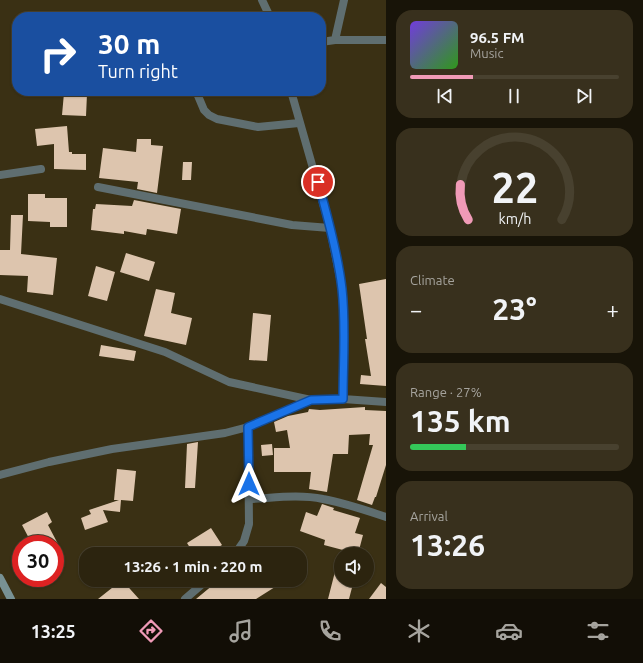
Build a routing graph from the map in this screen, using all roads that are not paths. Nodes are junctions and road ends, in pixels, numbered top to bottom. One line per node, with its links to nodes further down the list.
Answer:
1 (262, 0): 3 (street)
2 (344, 0): 4 (street)
3 (268, 12)
4 (335, 40): 5 (street); 6 (street)
5 (386, 40)
6 (326, 41)
7 (198, 96): 9 (street)
8 (291, 96): 9 (street)
9 (299, 123): 13 (street)
10 (41, 169): 11 (street)
11 (0, 175)
12 (98, 187): 13 (street)
13 (330, 228): 15 (street)
14 (0, 299): 16 (street)
15 (343, 399): 16 (street); 17 (street)
16 (311, 400): 18 (street)
17 (386, 402)
18 (248, 427): 19 (street); 20 (street)
19 (0, 475)
20 (249, 499): 21 (street); 22 (street)
21 (386, 517)
22 (240, 547)
23 (0, 578): 25 (main road)
24 (199, 587): 26 (street)
25 (11, 599)
26 (185, 599)

